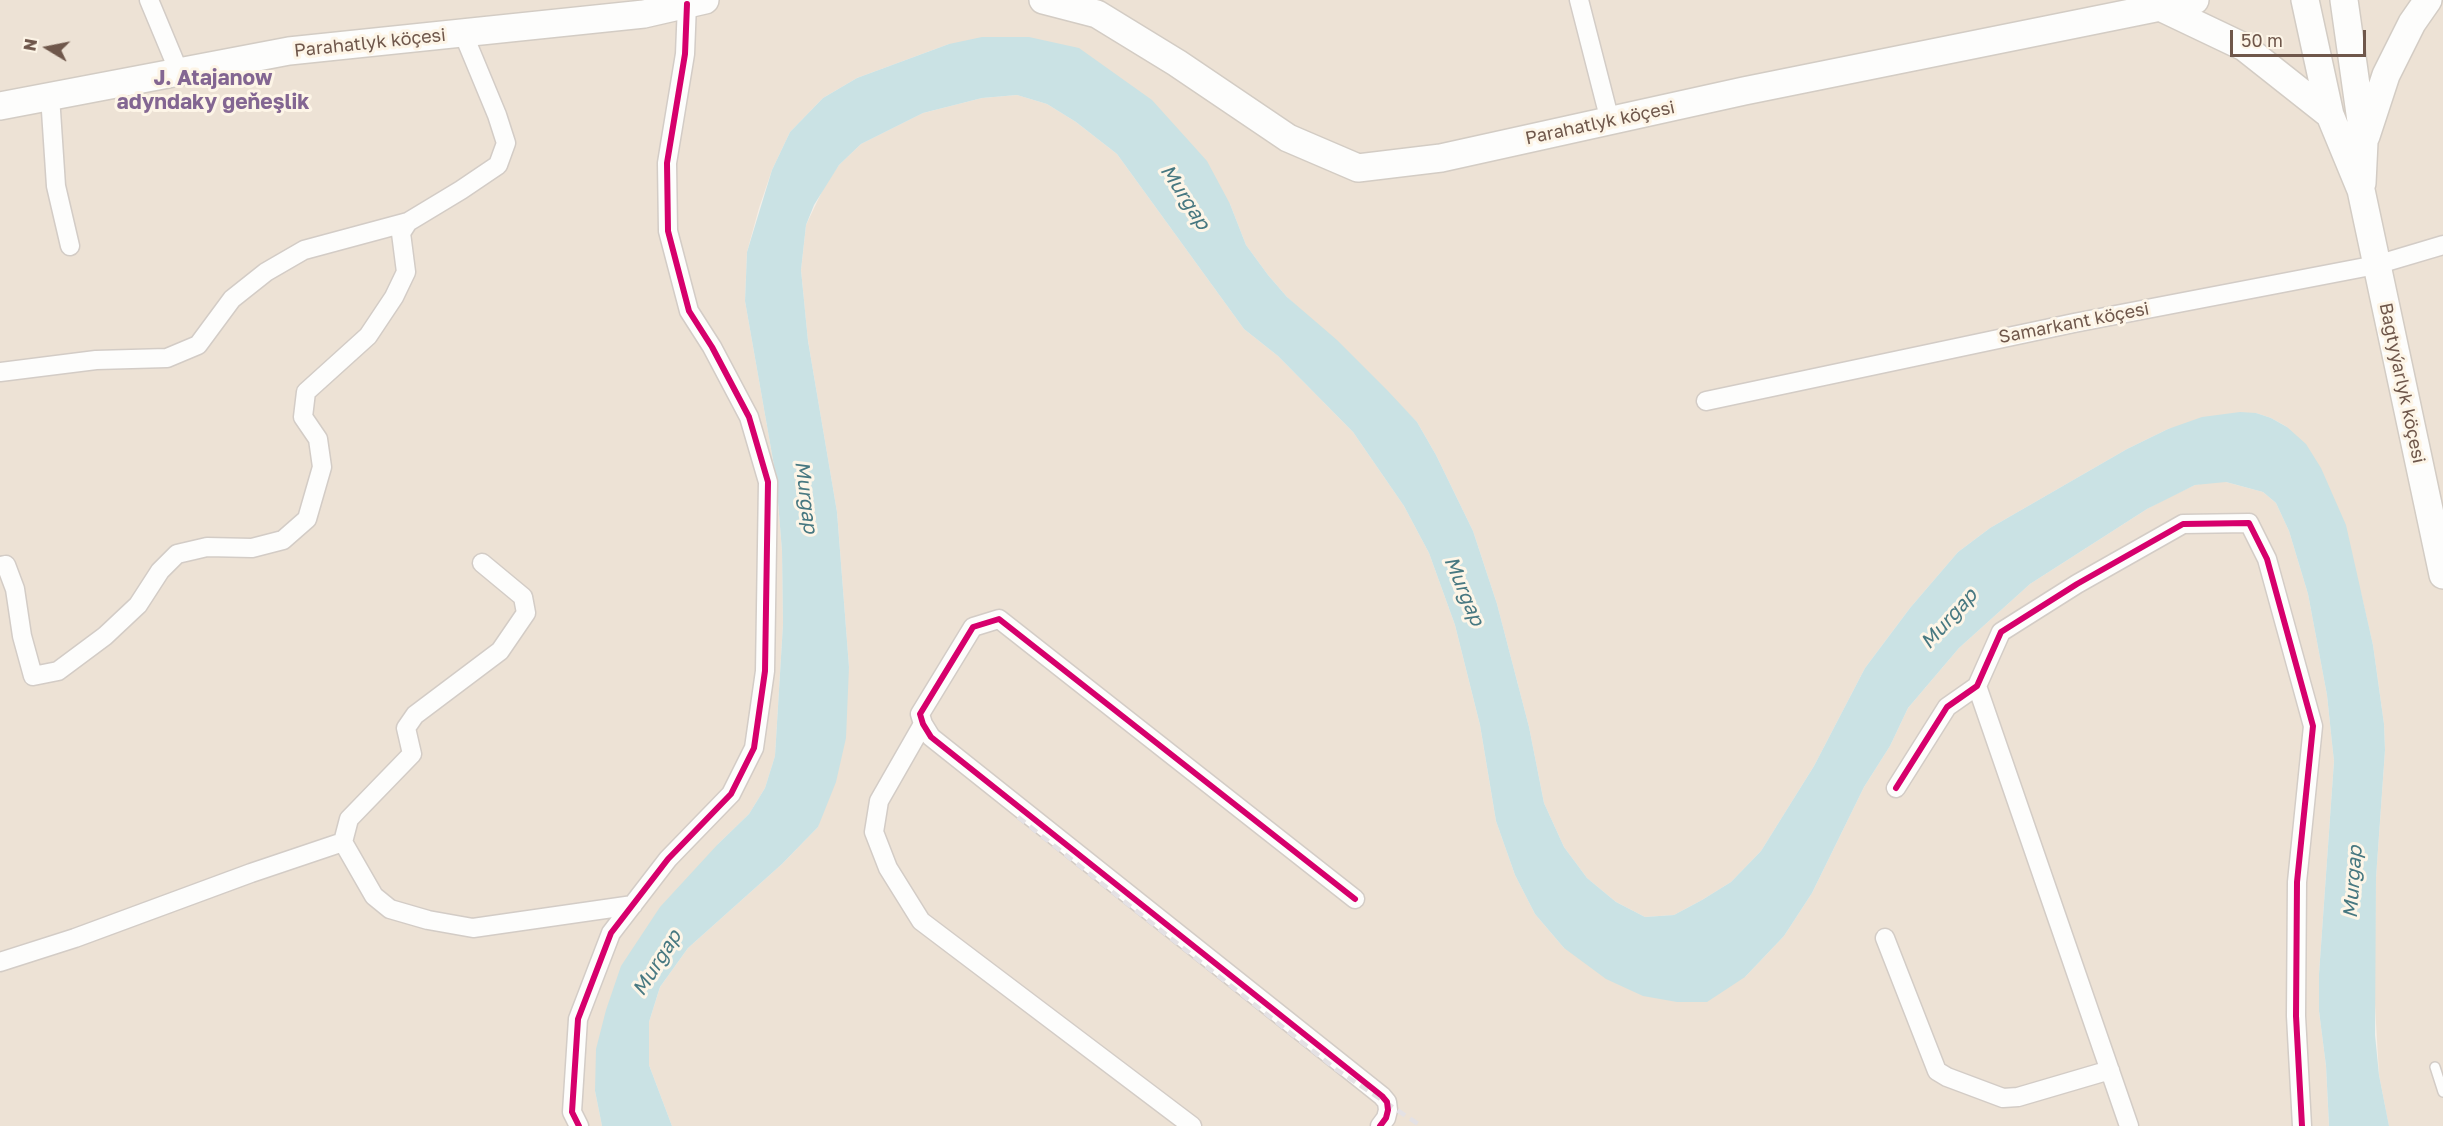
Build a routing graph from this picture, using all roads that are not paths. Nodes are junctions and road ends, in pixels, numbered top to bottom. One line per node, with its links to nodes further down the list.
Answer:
1 (149, 0): 13 (street)
2 (1043, 0): 12 (main road, Parahatlyk köçesi)
3 (1104, 0): 12 (main road)
4 (1580, 0): 17 (street)
5 (2194, 0): 10 (main road, Parahatlyk köçesi)
6 (2305, 0): 16 (main road, Bagtyýarlyk köçesi)
7 (2344, 0): 18 (main road, Bagtyýarlyk köçesi)
8 (2428, 0): 18 (main road)
9 (696, 2): 11 (main road, Parahatlyk köçesi); 34 (street)
10 (2163, 3): 16 (main road); 17 (main road, Parahatlyk köçesi)
11 (463, 33): 13 (main road, Parahatlyk köçesi); 20 (street)
12 (1168, 57): 17 (main road, Parahatlyk köçesi)
13 (179, 72): 14 (main road, Parahatlyk köçesi)
14 (50, 96): 15 (main road, Parahatlyk köçesi); 22 (street)
15 (0, 106)
16 (2330, 115): 19 (main road, Bagtyýarlyk köçesi)
17 (1610, 121)
18 (2364, 142): 19 (main road, Bagtyýarlyk köçesi)
19 (2361, 190): 23 (main road, Bagtyýarlyk köçesi)
20 (408, 222): 24 (street); 27 (street)
21 (2443, 245): 23 (street, Samarkant köçesi)
22 (70, 246)
23 (2376, 265): 25 (street, Samarkant köçesi); 28 (main road, Bagtyýarlyk köçesi)
24 (0, 372)
25 (1706, 401)
26 (482, 563): 32 (street)
27 (0, 566)
28 (2443, 576)
29 (1977, 686): 31 (street); 38 (street); 44 (street)
30 (922, 724): 33 (street); 41 (street); 42 (street)
31 (1896, 788)
32 (343, 842): 34 (street); 36 (street)
33 (1355, 899)
34 (633, 905): 40 (street)
35 (1885, 938): 38 (street)
36 (0, 962)
37 (2435, 1067): 39 (lane)
38 (2109, 1070): 43 (street)
39 (2443, 1092)
40 (579, 1126)
41 (1192, 1126)
42 (1380, 1126)
43 (2129, 1126)
44 (2302, 1126)

